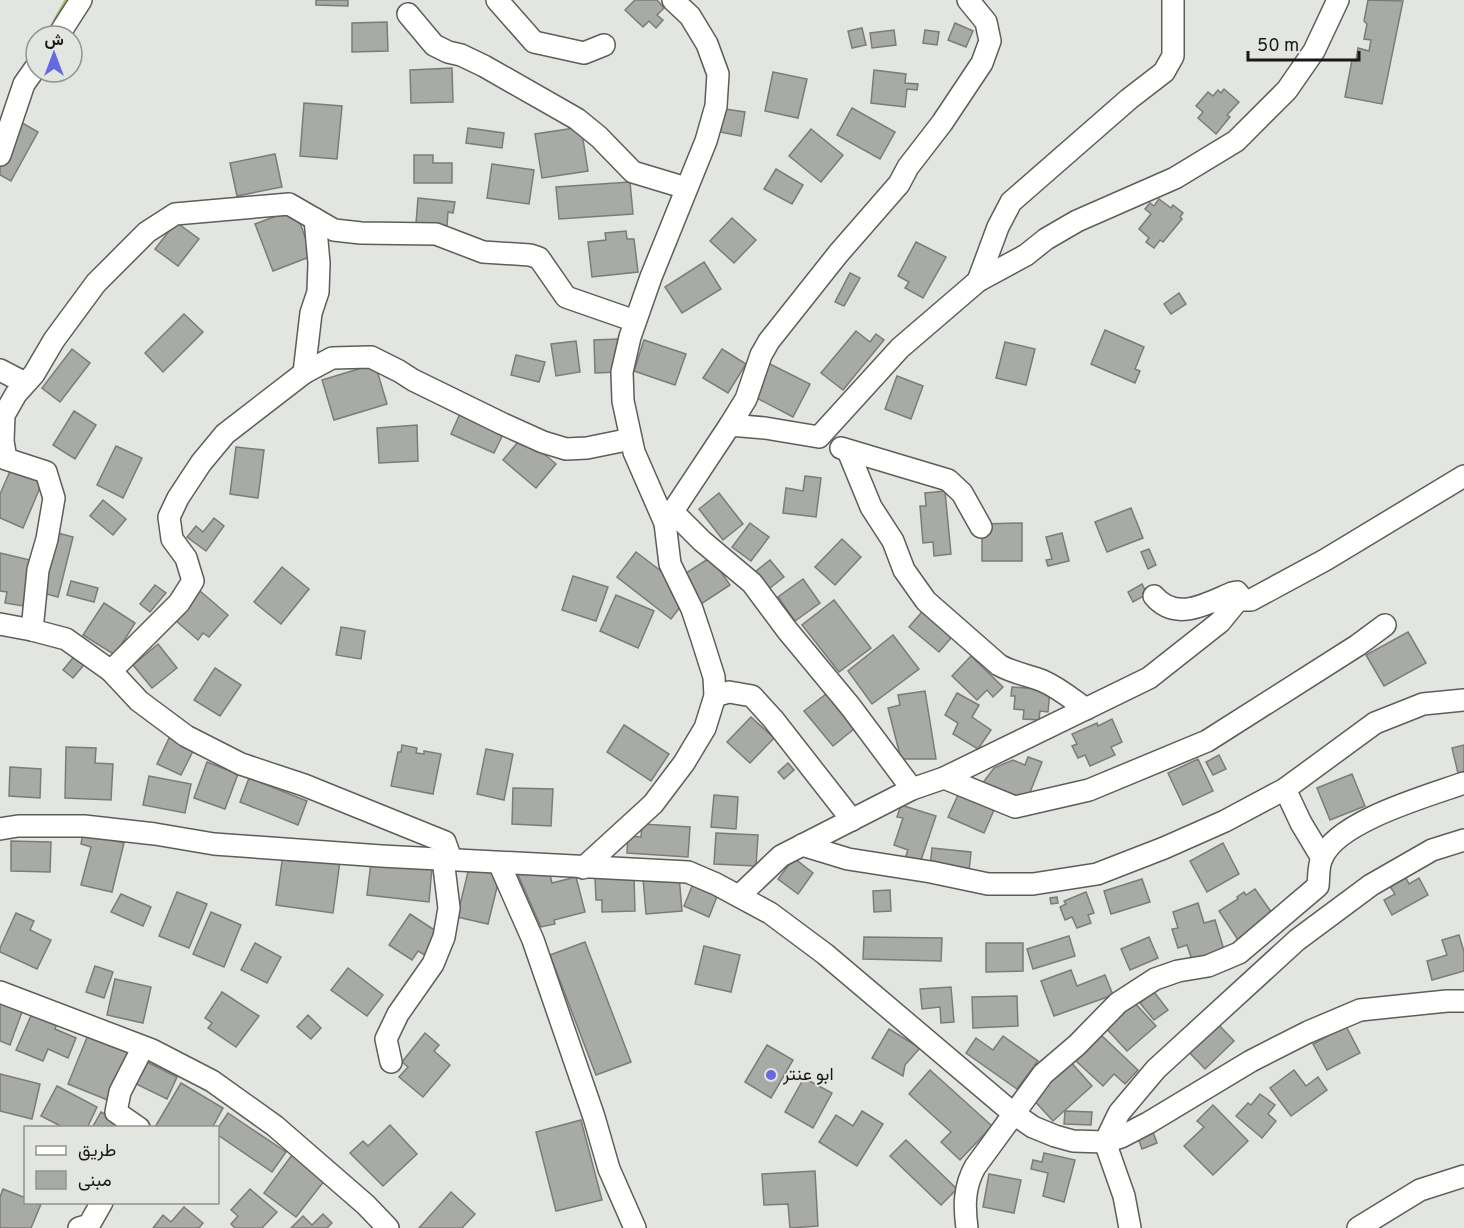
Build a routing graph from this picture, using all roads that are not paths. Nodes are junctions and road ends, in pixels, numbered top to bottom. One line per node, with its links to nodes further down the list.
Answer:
1 (81, 0): 8 (street)
2 (497, 0): 9 (street)
3 (673, 0): 12 (street)
4 (968, 0): 19 (street)
5 (1173, 0): 14 (street)
6 (1338, 0): 14 (street)
7 (408, 14): 12 (street)
8 (66, 24)
9 (604, 45)
10 (24, 84): 11 (street)
11 (0, 155)
12 (686, 188): 15 (street)
13 (315, 219): 15 (street); 17 (street); 18 (street)
14 (978, 281): 20 (street)
15 (635, 321): 21 (street)
16 (0, 370): 18 (street)
17 (304, 373): 21 (street); 31 (street)
18 (25, 383): 30 (street)
19 (730, 425): 20 (street); 24 (street)
20 (819, 438): 22 (street)
21 (631, 440): 24 (street)
22 (848, 452): 25 (street); 34 (street)
23 (1464, 476): 27 (street)
24 (669, 517): 32 (street); 37 (street)
25 (981, 527)
26 (1154, 596): 27 (street)
27 (1238, 600): 34 (street)
28 (0, 624): 30 (street)
29 (1385, 625): 35 (street)
30 (32, 630): 31 (street)
31 (111, 671): 44 (street)
32 (715, 696): 39 (street); 46 (street)
33 (1464, 700): 38 (street)
34 (1086, 709): 35 (street)
35 (944, 778): 37 (street)
36 (1464, 783): 43 (street)
37 (912, 789): 39 (street)
38 (1285, 789): 42 (street); 43 (street)
39 (852, 820): 42 (street)
40 (0, 829): 44 (street)
41 (1464, 840): 54 (street)
42 (802, 845): 47 (street)
43 (1322, 858): 52 (street)
44 (447, 859): 45 (street); 51 (street)
45 (499, 863): 46 (street); 59 (street)
46 (583, 868): 47 (street)
47 (739, 896): 52 (street)
48 (0, 992): 50 (street)
49 (1464, 1001): 54 (street)
50 (143, 1047): 53 (street); 58 (street)
51 (392, 1062)
52 (1014, 1114): 54 (street); 60 (street)
53 (136, 1126)
54 (1105, 1142): 61 (street)
55 (1464, 1176): 62 (street)
56 (101, 1204): 57 (street)
57 (79, 1228)
58 (388, 1228)
59 (634, 1228)
60 (967, 1228)
61 (1130, 1228)
62 (1358, 1228)

